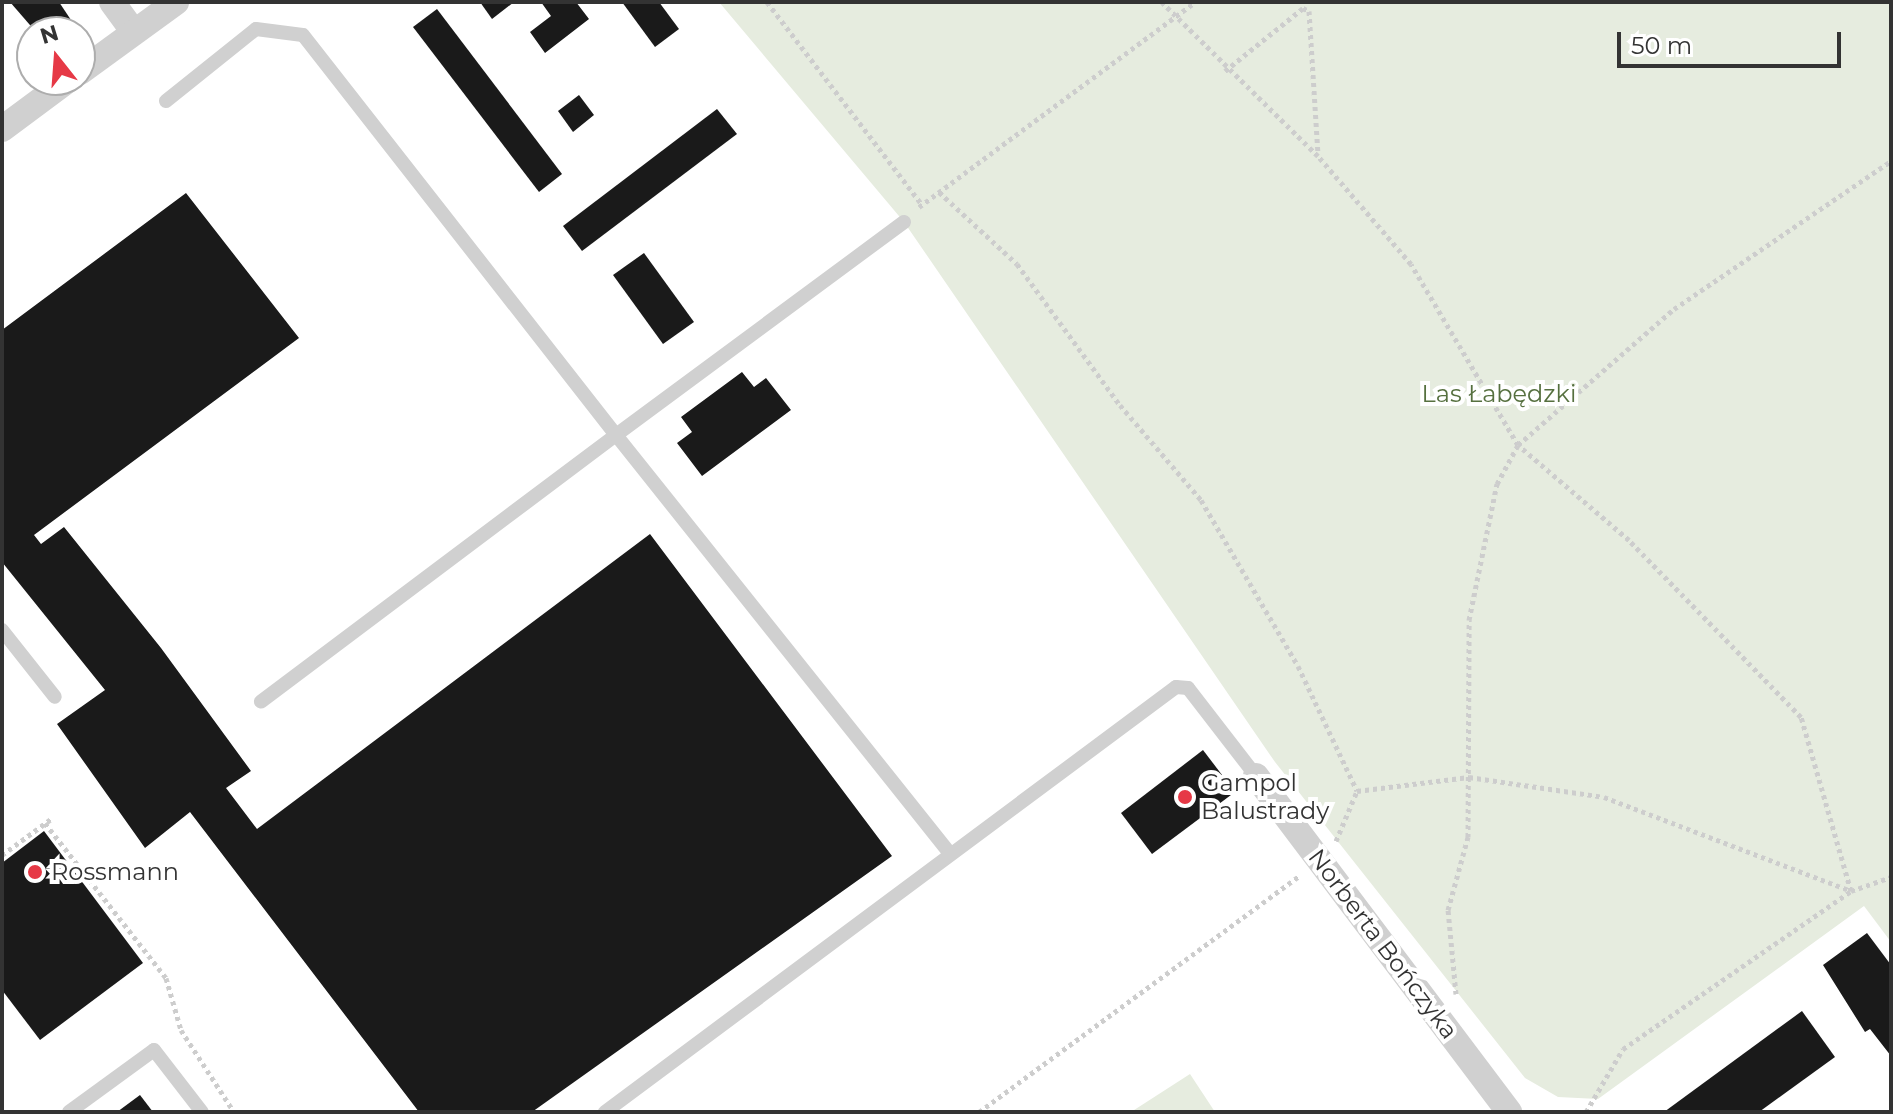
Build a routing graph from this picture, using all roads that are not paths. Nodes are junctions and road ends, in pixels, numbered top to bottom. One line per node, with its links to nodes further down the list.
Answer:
1 (112, 2): 3 (street)
2 (176, 2): 3 (street)
3 (134, 32): 4 (street)
4 (96, 60)
5 (46, 96): 7 (street)
6 (166, 101): 9 (lane)
7 (2, 129)
8 (904, 222): 9 (lane)
9 (616, 435): 12 (lane); 14 (lane)
10 (2, 630): 11 (lane)
11 (55, 697)
12 (261, 702)
13 (1256, 776): 14 (lane); 18 (street, Norberta Bończyka)
14 (948, 851): 17 (lane)
15 (69, 1112): 16 (lane)
16 (202, 1112)
17 (605, 1112)
18 (1509, 1112)

